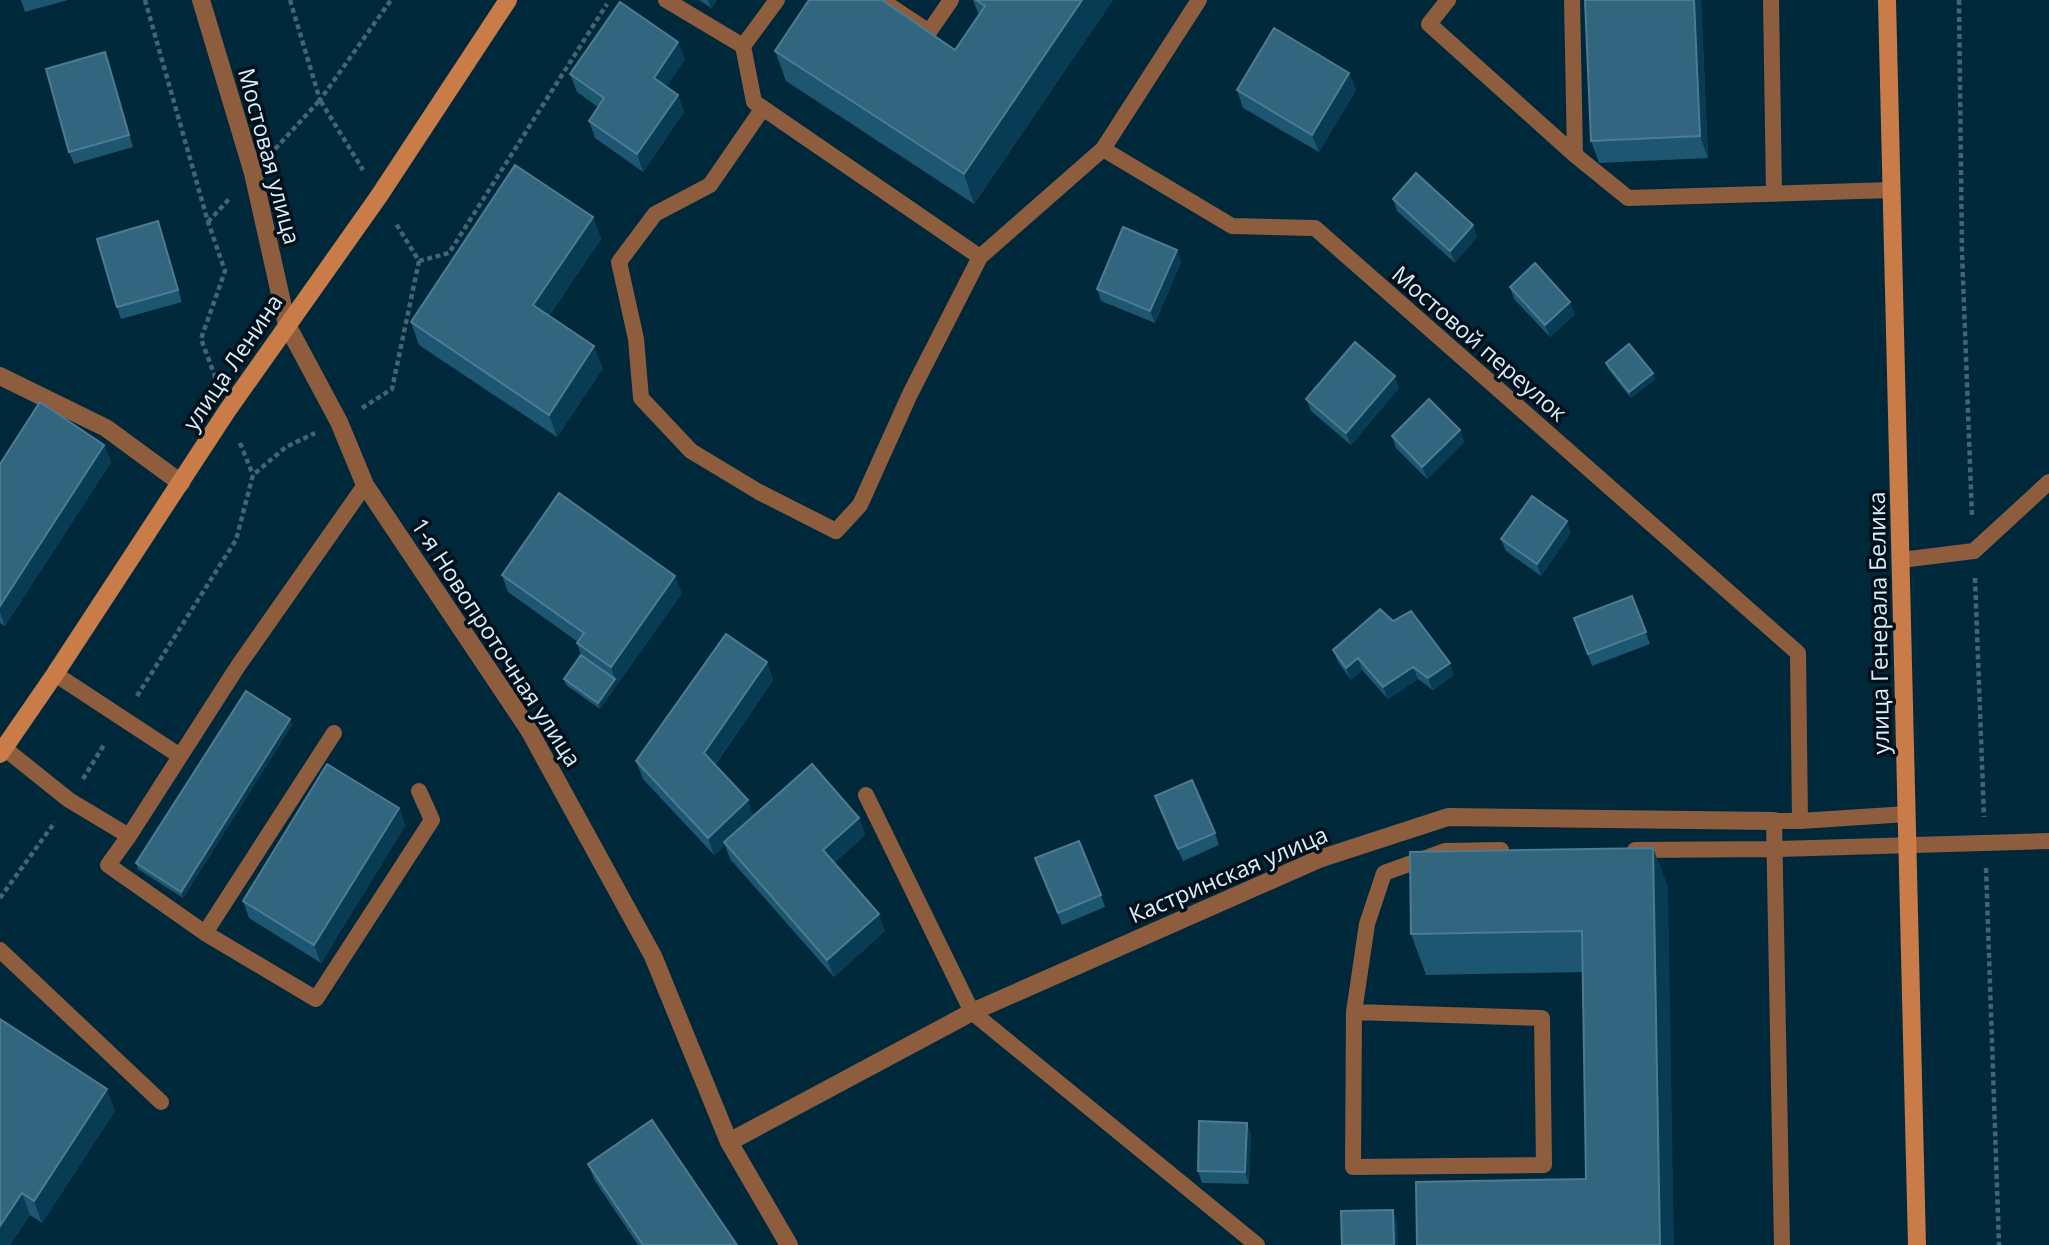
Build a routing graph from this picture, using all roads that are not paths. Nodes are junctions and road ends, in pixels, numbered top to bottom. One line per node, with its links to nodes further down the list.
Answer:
1 (201, 0): 19 (street, Мостовая улица)
2 (508, 0): 19 (main road, улица Ленина)
3 (666, 0): 12 (lane)
4 (777, 0): 12 (lane)
5 (881, 0): 6 (lane)
6 (951, 0)
7 (1199, 0): 14 (lane)
8 (1448, 0): 15 (lane)
9 (1572, 0): 15 (lane)
10 (1771, 0): 17 (lane)
11 (1887, 0): 16 (main road, улица Генерала Белика)
12 (743, 46): 13 (lane)
13 (763, 108): 18 (lane); 18 (lane)
14 (1102, 149): 18 (lane); 33 (lane, Мостовой переулок)
15 (1575, 155): 17 (lane)
16 (1892, 190): 17 (lane); 24 (main road, улица Генерала Белика)
17 (1774, 193)
18 (980, 257)
19 (287, 325): 22 (main road, улица Ленина); 23 (street, 1-я Новопроточная улица)
20 (0, 376): 22 (street)
21 (2049, 482): 24 (lane)
22 (181, 483): 25 (main road, улица Ленина)
23 (365, 485): 28 (lane); 45 (street, 1-я Новопроточная улица)
24 (1901, 560): 31 (main road, улица Генерала Белика)
25 (55, 674): 27 (main road, улица Ленина); 28 (lane)
26 (334, 733): 40 (lane)
27 (2, 751): 34 (lane)
28 (180, 757): 34 (lane)
29 (419, 791): 40 (lane)
30 (866, 795): 42 (lane)
31 (1907, 814): 33 (lane, Кастринская улица); 36 (main road, улица Генерала Белика)
32 (1774, 821): 33 (lane, Кастринская улица); 37 (lane); 42 (street, Кастринская улица)
33 (1800, 821)
34 (130, 836): 40 (lane)
35 (2049, 841): 36 (lane)
36 (1907, 845): 37 (lane); 49 (main road, улица Генерала Белика)
37 (1774, 849): 39 (lane); 48 (lane)
38 (1513, 850): 43 (lane)
39 (1623, 850)
40 (205, 933)
41 (0, 950): 44 (lane)
42 (972, 1012): 45 (street, Кастринская улица); 47 (lane)
43 (1354, 1013): 43 (lane)
44 (161, 1102)
45 (729, 1142): 46 (street)
46 (789, 1245)
47 (1257, 1245)
48 (1782, 1245)
49 (1917, 1245)

